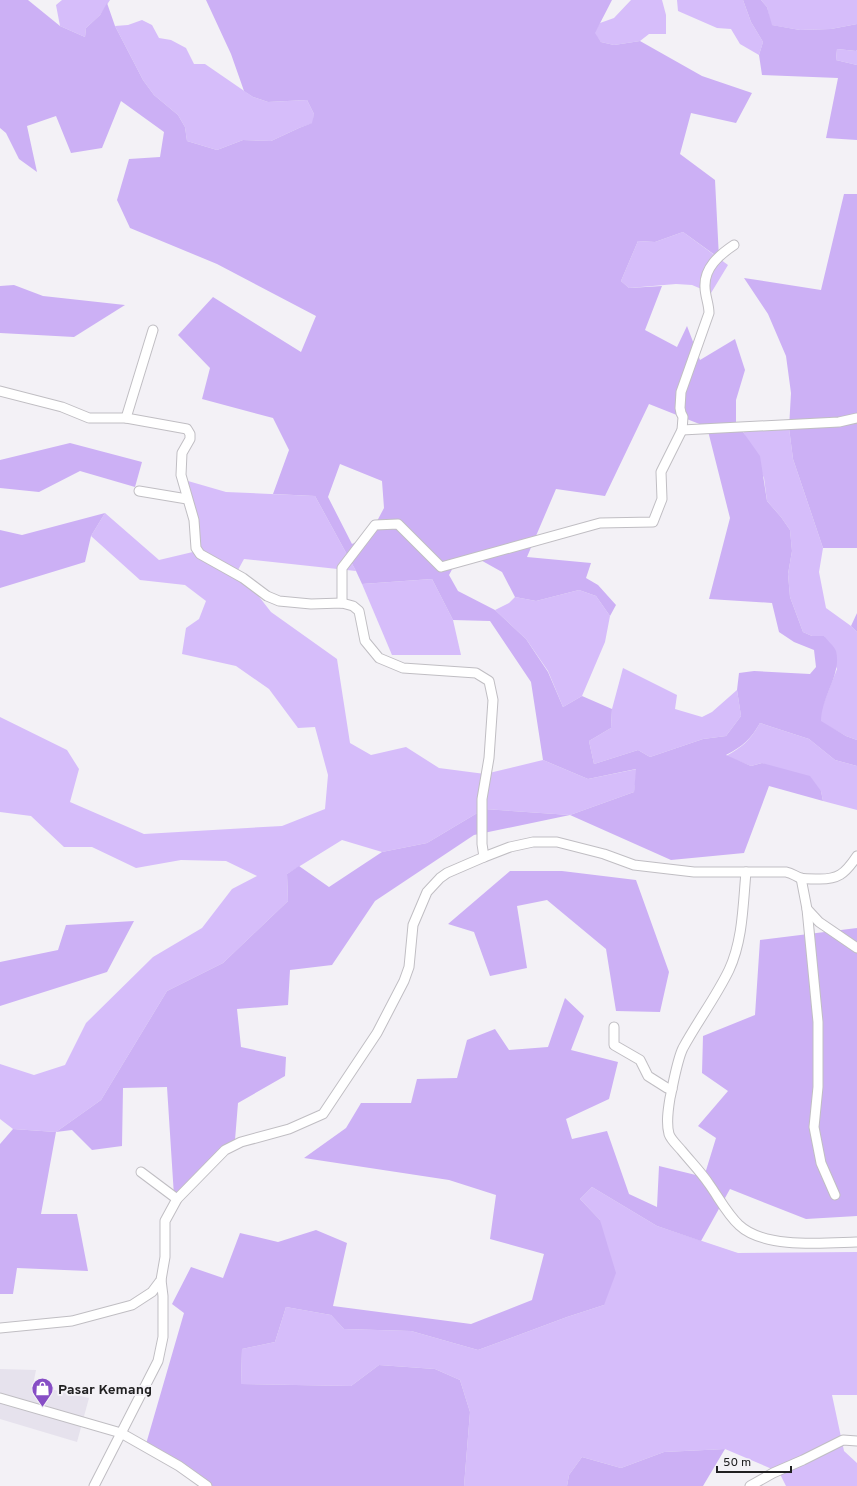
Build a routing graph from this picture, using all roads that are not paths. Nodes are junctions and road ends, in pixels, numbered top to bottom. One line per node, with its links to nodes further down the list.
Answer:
1 (734, 245): 6 (street)
2 (154, 330): 4 (street)
3 (0, 391): 4 (street)
4 (126, 418): 8 (street)
5 (857, 418): 6 (street)
6 (682, 430): 9 (street)
7 (139, 491): 8 (street)
8 (187, 499): 9 (street)
9 (342, 603): 11 (street)
10 (857, 856): 13 (street)
11 (484, 857): 12 (street); 20 (street)
12 (746, 872): 13 (street); 17 (street)
13 (801, 878): 14 (street)
14 (807, 909): 15 (street); 19 (street)
15 (857, 948)
16 (614, 1027): 17 (street)
17 (672, 1089): 21 (street)
18 (141, 1172): 20 (street)
19 (835, 1195)
20 (177, 1199): 22 (street)
21 (856, 1242)
22 (161, 1280): 23 (street); 25 (street)
23 (0, 1328)
24 (0, 1398): 25 (street)
25 (121, 1433): 27 (street); 28 (street)
26 (857, 1441): 29 (street)
27 (94, 1486)
28 (207, 1486)
29 (750, 1486)

